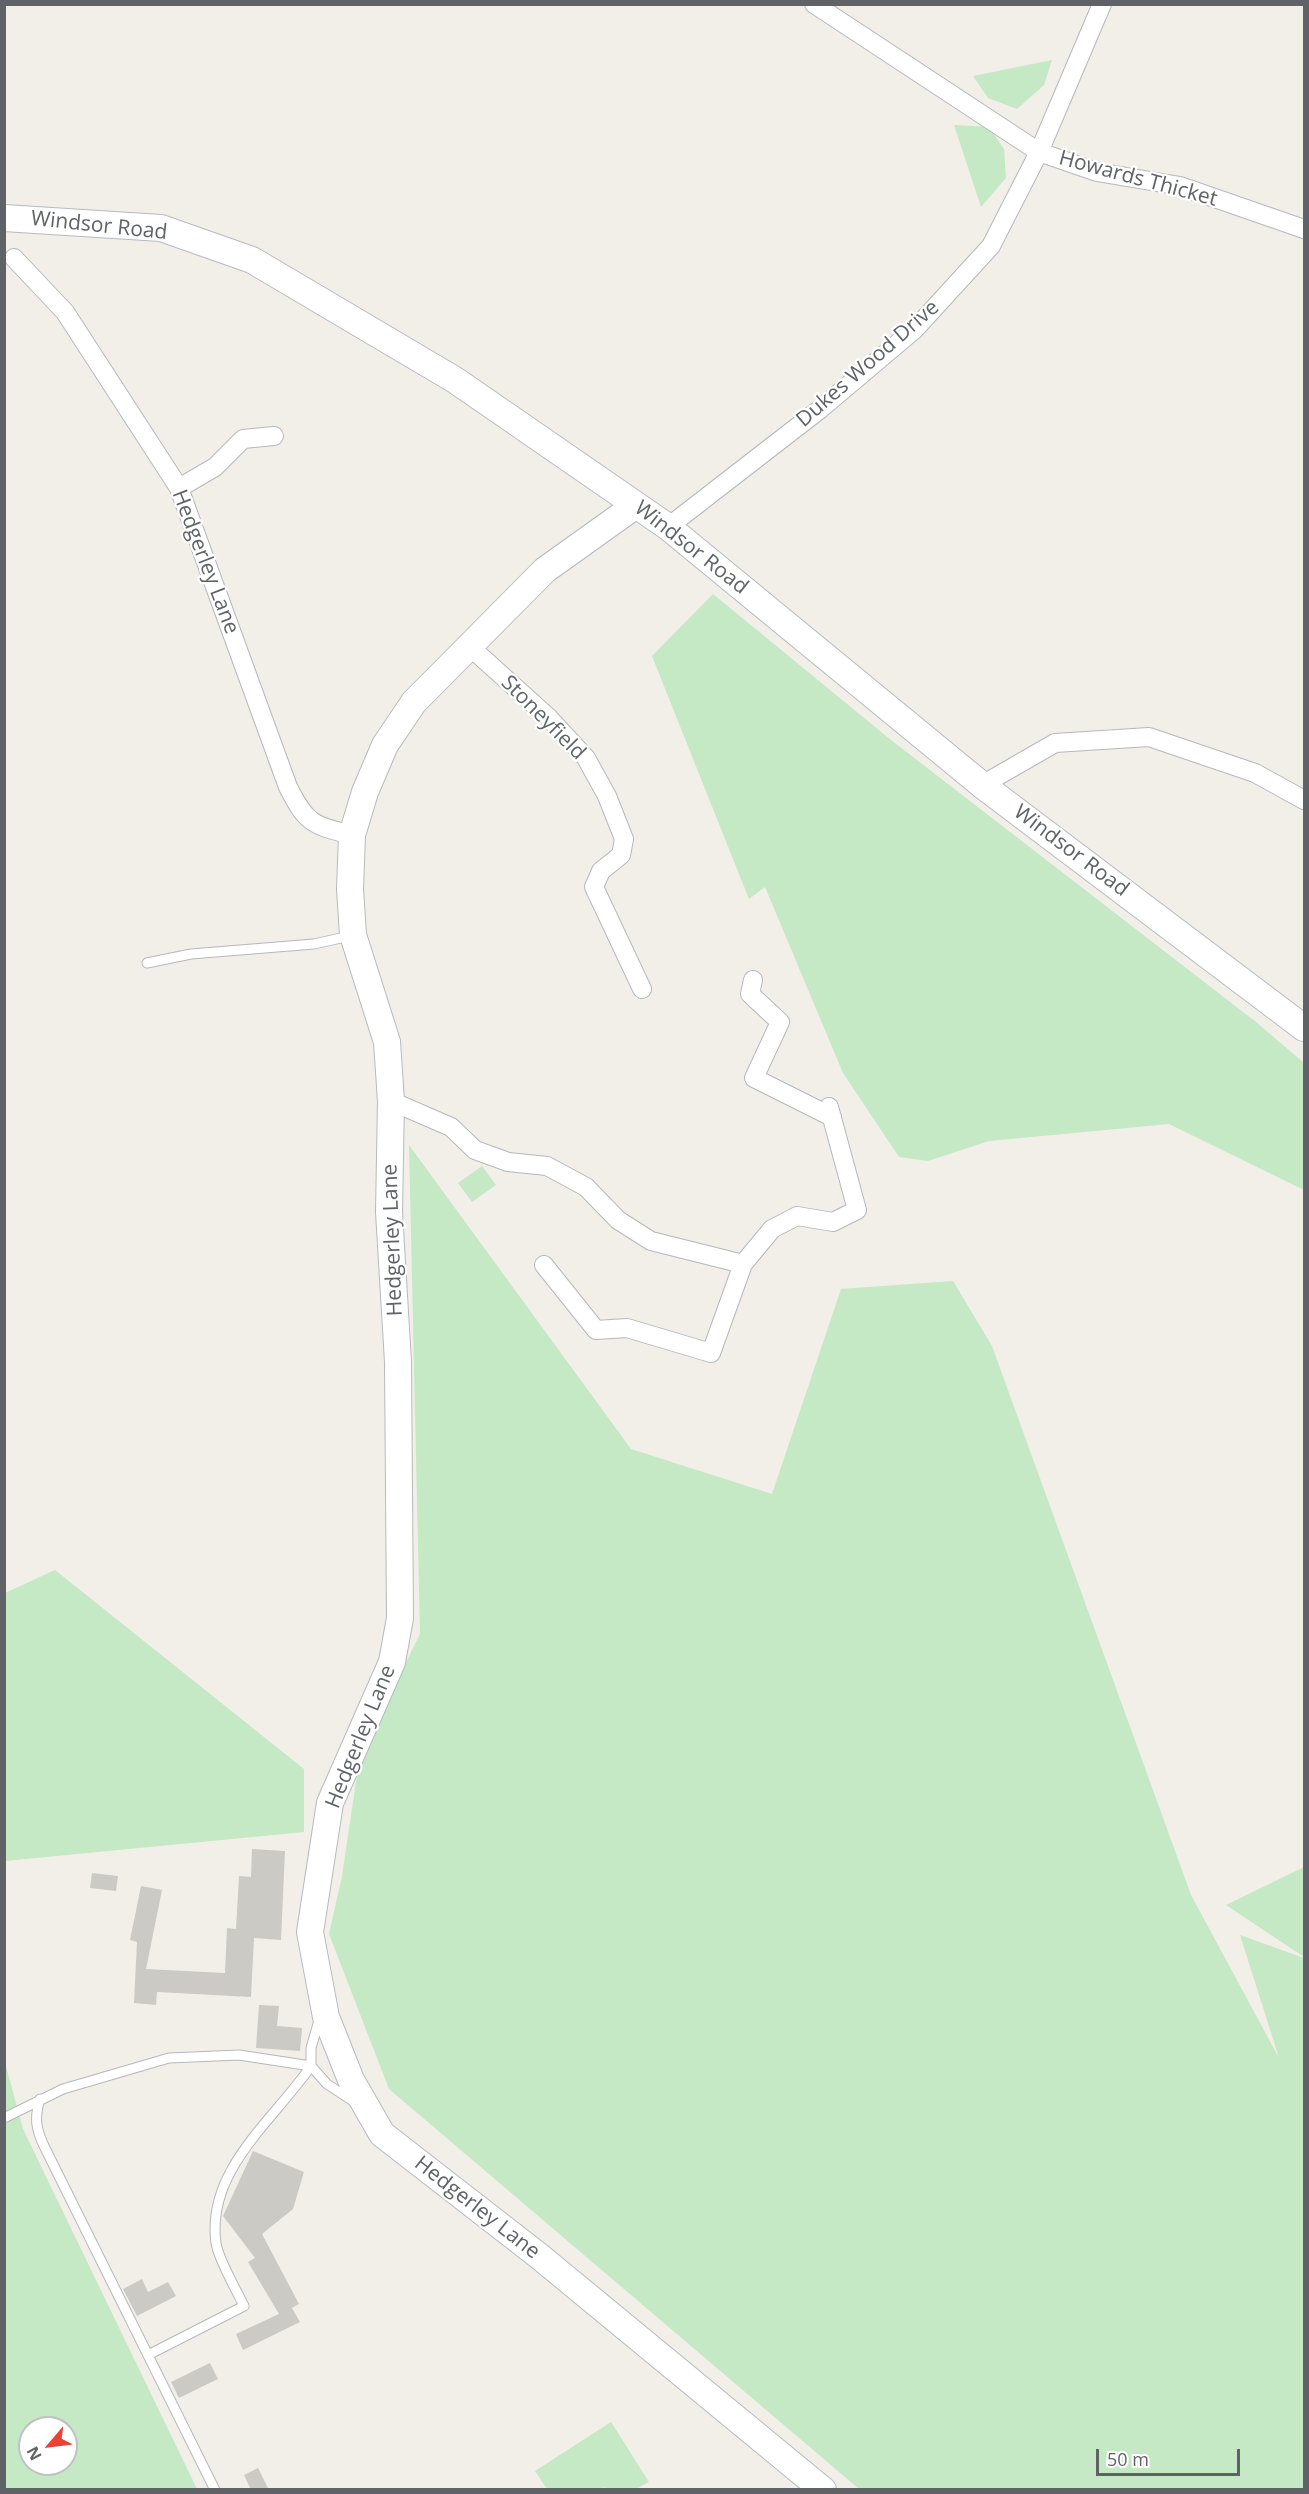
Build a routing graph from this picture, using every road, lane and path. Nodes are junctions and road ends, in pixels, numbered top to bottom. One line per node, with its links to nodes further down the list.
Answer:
1 (814, 4): 3 (street)
2 (1102, 4): 3 (street, Dukes Wood Drive)
3 (1039, 152): 5 (street, Howards Thicket); 10 (street, Dukes Wood Drive)
4 (4, 218): 9 (street, Windsor Road)
5 (1305, 229)
6 (14, 258): 8 (street, Hedgerley Lane)
7 (274, 436): 8 (street)
8 (179, 488): 14 (street, Hedgerley Lane)
9 (636, 505): 10 (street, Windsor Road); 11 (street, Hedgerley Lane)
10 (668, 527): 12 (street, Windsor Road)
11 (468, 645): 14 (street, Hedgerley Lane); 18 (street, Stoneyfield)
12 (982, 785): 13 (street); 19 (street, Windsor Road)
13 (1305, 800)
14 (352, 835): 15 (street, Hedgerley Lane)
15 (353, 935): 16 (lane); 20 (street, Hedgerley Lane)
16 (147, 963)
17 (753, 980): 21 (street)
18 (642, 989)
19 (1305, 1028)
20 (391, 1101): 21 (street); 23 (street, Hedgerley Lane)
21 (743, 1263): 22 (street)
22 (544, 1264)
23 (325, 2008): 24 (lane); 26 (street, Hedgerley Lane)
24 (311, 2066): 25 (lane); 26 (lane); 28 (lane)
25 (40, 2099): 27 (lane); 28 (lane)
26 (368, 2110): 30 (street, Hedgerley Lane)
27 (4, 2118)
28 (148, 2355): 29 (lane)
29 (215, 2490)
30 (823, 2490)

